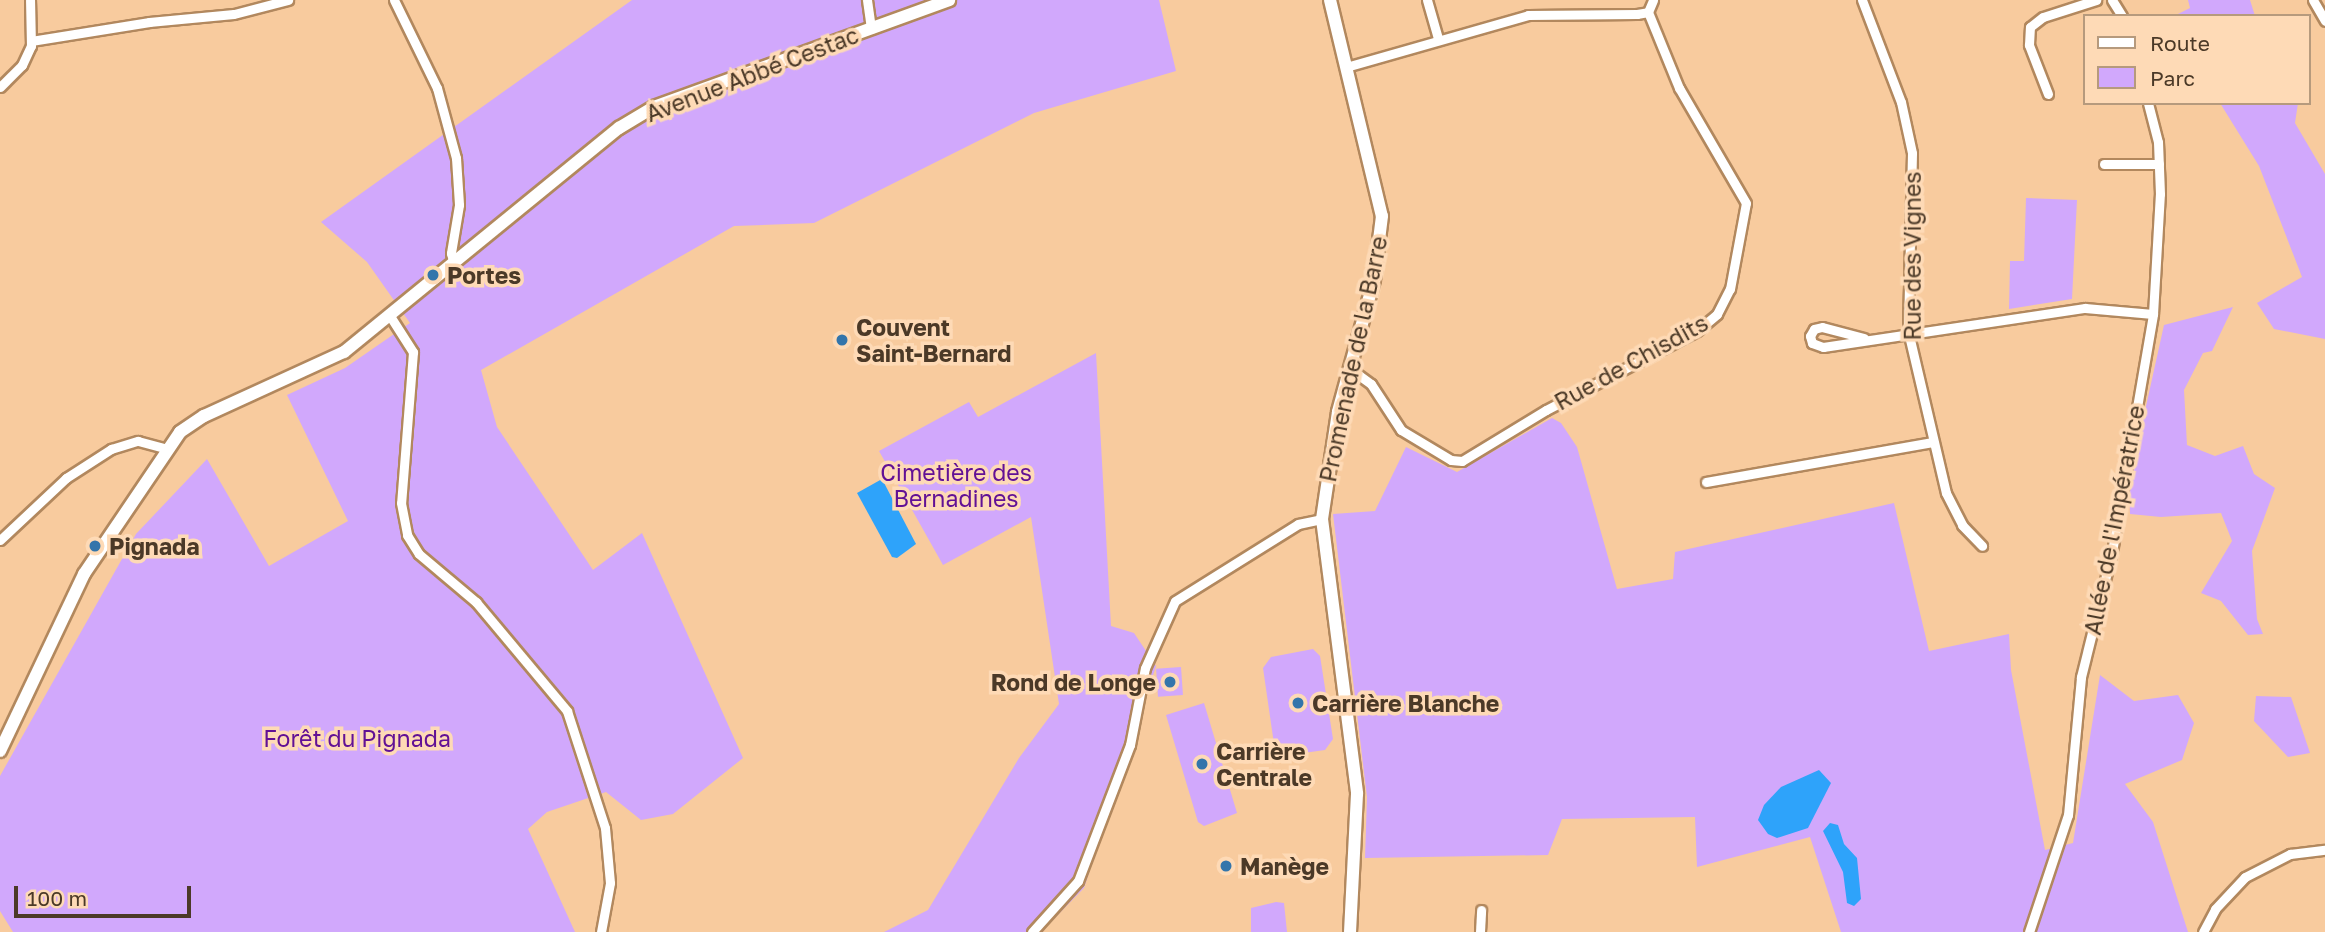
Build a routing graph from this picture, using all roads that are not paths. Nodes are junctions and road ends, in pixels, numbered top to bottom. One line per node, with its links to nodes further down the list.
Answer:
1 (30, 0): 18 (street)
2 (288, 0): 18 (street)
3 (394, 0): 25 (street)
4 (867, 0): 16 (street)
5 (949, 0): 16 (street, Avenue Abbé Cestac)
6 (1330, 0): 19 (street, Promenade de la Barre)
7 (1427, 0): 17 (street)
8 (1572, 0): 13 (street)
9 (1653, 0): 14 (street)
10 (1862, 0): 28 (street, Rue des Vignes)
11 (2096, 0): 21 (street)
12 (2313, 0): 15 (street)
13 (1573, 12): 14 (street); 17 (street)
14 (1648, 12): 30 (street, Rue de Chisdits)
15 (2325, 21)
16 (871, 29): 25 (street, Avenue Abbé Cestac)
17 (1438, 38): 19 (street)
18 (31, 41): 20 (street)
19 (1346, 67): 30 (street, Promenade de la Barre)
20 (0, 86)
21 (2048, 94)
22 (2148, 105): 23 (street, Allée de l'Impératrice)
23 (2159, 163): 24 (street); 26 (street, Allée de l'Impératrice)
24 (2104, 164)
25 (454, 265): 27 (street, Avenue Abbé Cestac)
26 (2153, 314): 28 (street); 44 (street, Allée de l'Impératrice)
27 (390, 316): 32 (street, Avenue Abbé Cestac); 40 (street)
28 (1908, 331): 29 (street); 31 (street, Rue des Vignes)
29 (1864, 338): 29 (street)
30 (1349, 368): 34 (street, Promenade de la Barre)
31 (1932, 442): 33 (street); 36 (street, Rue des Vignes)
32 (165, 448): 35 (street); 37 (street, Avenue Abbé Cestac)
33 (1706, 482)
34 (1322, 519): 41 (street); 42 (street, Promenade de la Barre)
35 (0, 540)
36 (1982, 546)
37 (0, 751)
38 (2325, 850): 45 (street)
39 (1481, 910): 43 (street)
40 (601, 932)
41 (1032, 932)
42 (1350, 932)
43 (1480, 932)
44 (2029, 932)
45 (2203, 932)

